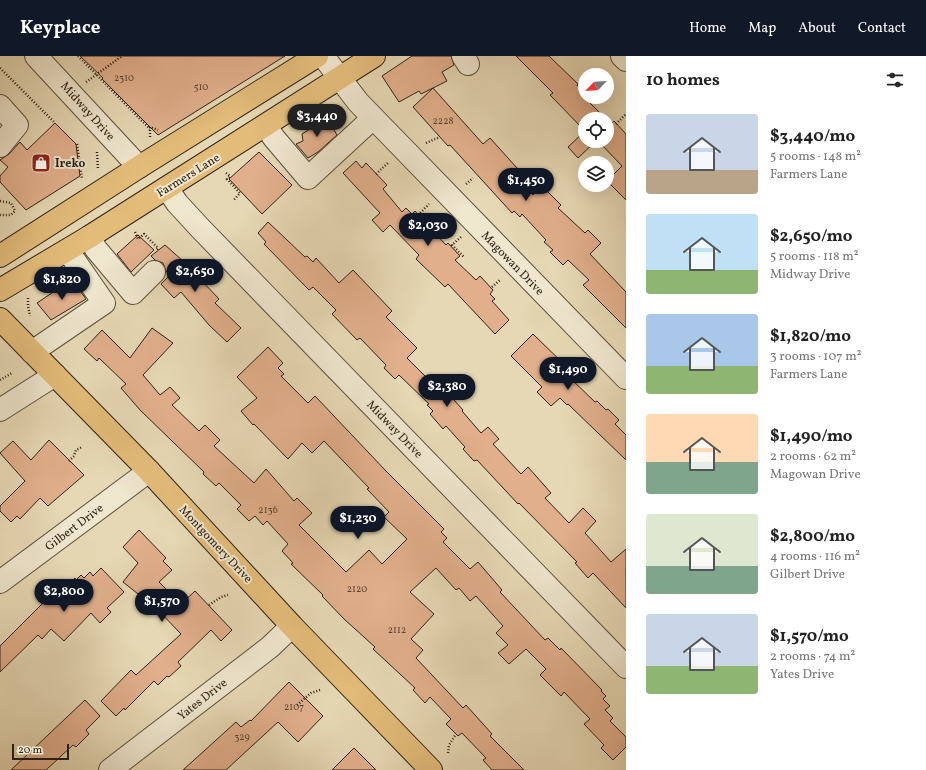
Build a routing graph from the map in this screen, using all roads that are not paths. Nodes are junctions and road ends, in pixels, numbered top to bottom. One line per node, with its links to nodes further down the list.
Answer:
1 (36, 56): 12 (street, Midway Drive)
2 (317, 56): 12 (main road)
3 (323, 56): 7 (street, Magowan Drive)
4 (374, 56): 7 (main road, Farmers Lane)
5 (622, 56): 6 (street)
6 (626, 60)
7 (340, 78): 9 (street, Magowan Drive); 10 (main road, Farmers Lane)
8 (0, 106): 11 (street)
9 (373, 118): 10 (street); 22 (street, Magowan Drive)
10 (266, 126): 13 (main road, Farmers Lane)
11 (0, 146)
12 (139, 167): 16 (main road)
13 (167, 188): 14 (main road, Farmers Lane); 27 (street, Midway Drive)
14 (90, 237): 15 (main road, Farmers Lane); 17 (street)
15 (68, 251): 18 (main road, Farmers Lane); 20 (street)
16 (0, 256)
17 (154, 272)
18 (0, 290)
19 (0, 319): 20 (main road, Montgomery Drive)
20 (32, 352): 21 (main road, Montgomery Drive)
21 (55, 375): 23 (street); 24 (main road, Montgomery Drive)
22 (626, 378)
23 (0, 410)
24 (149, 471): 25 (street, Gilbert Drive); 26 (main road, Montgomery Drive)
25 (0, 582)
26 (292, 626): 28 (street, Yates Drive); 29 (main road, Montgomery Drive)
27 (626, 667)
28 (110, 770)
29 (431, 770)

